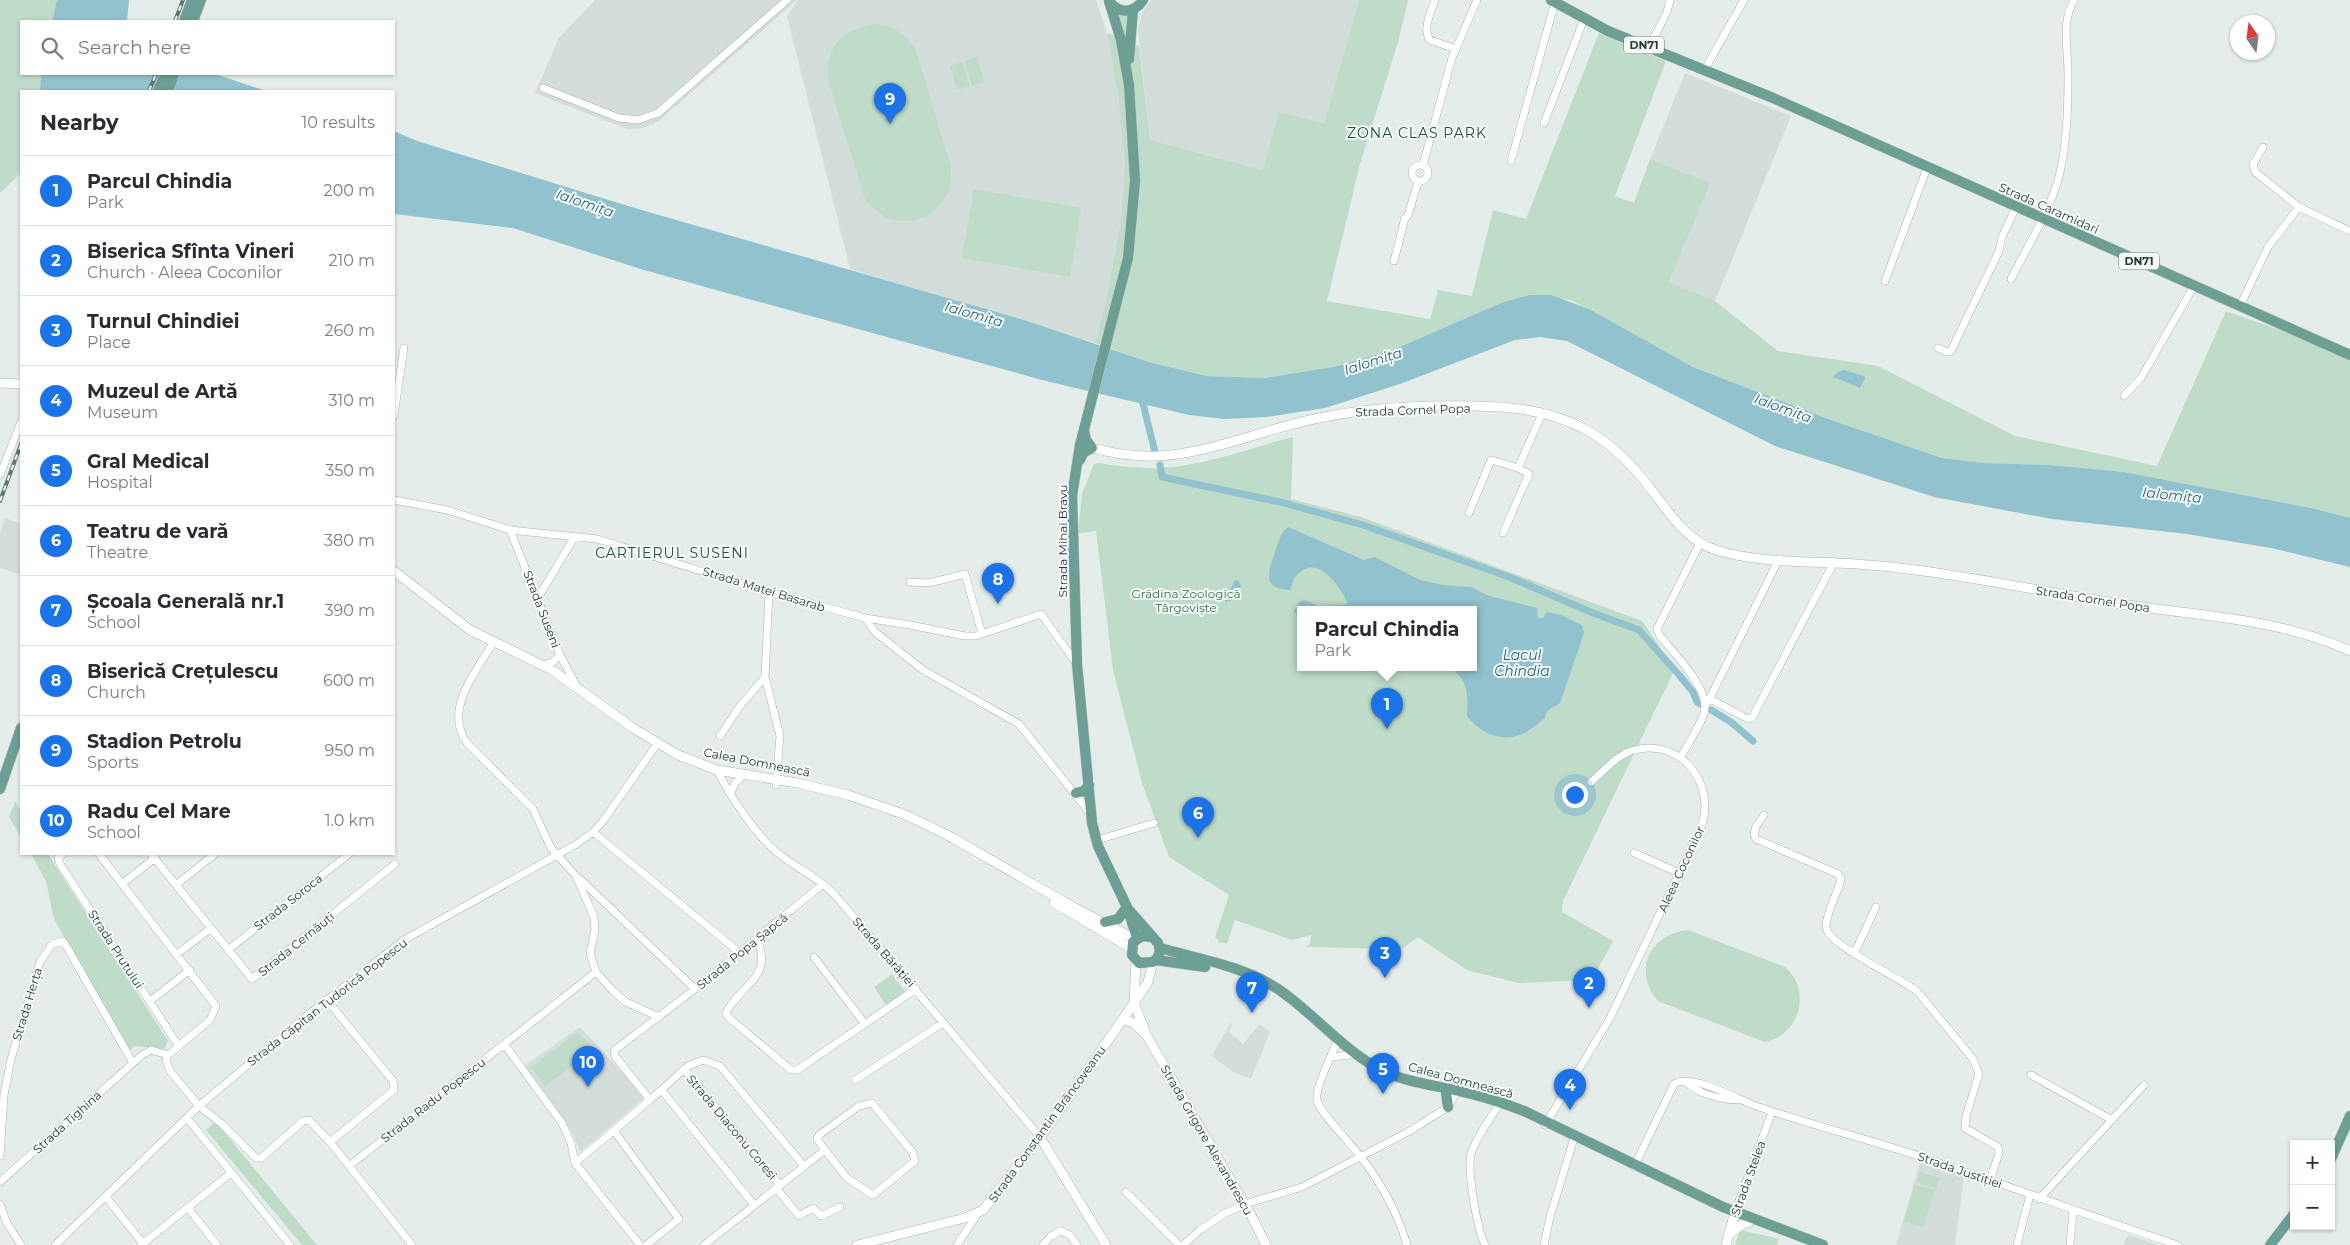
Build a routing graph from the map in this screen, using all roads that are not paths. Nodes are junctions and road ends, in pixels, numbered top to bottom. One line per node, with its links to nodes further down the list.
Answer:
1 (192, 0): 13 (main road)
2 (201, 0): 13 (main road)
3 (787, 0): 21 (street)
4 (1142, 0): 12 (main road)
5 (1435, 0): 16 (street)
6 (1477, 0): 16 (street)
7 (1670, 0): 15 (street)
8 (1744, 0): 17 (street)
9 (2074, 0): 32 (street)
10 (1108, 1): 12 (main road); 20 (main road, Strada Mihai Bravu)
11 (1553, 1): 14 (main road, DN71); 26 (street)
12 (1134, 9): 20 (main road, Strada Mihai Bravu)
13 (190, 17)
14 (1584, 19): 15 (main road, DN71); 24 (street)
15 (1649, 47): 17 (main road, DN71)
16 (1456, 49): 27 (street)
17 (1705, 69): 28 (main road, Strada Caramidari / DN71)
18 (164, 75): 22 (main road)
19 (174, 75): 23 (main road)
20 (1129, 85): 49 (main road, Strada Mihai Bravu)
21 (543, 88)
22 (158, 90)
23 (168, 90)
24 (1544, 123)
25 (2263, 147): 31 (street)
26 (1510, 161)
27 (1423, 165): 29 (street); 29 (street)
28 (1927, 168): 30 (main road, Strada Caramidari / DN71); 36 (street)
29 (1418, 182): 34 (street)
30 (2016, 207): 32 (main road, Strada Caramidari / DN71); 40 (street)
31 (2300, 207): 33 (street); 38 (street)
32 (2041, 218): 35 (street); 37 (main road, Strada Caramidari / DN71)
33 (2350, 231)
34 (1394, 261)
35 (2012, 279)
36 (1885, 281)
37 (2194, 286): 38 (main road, Strada Caramidari / DN71); 46 (street)
38 (2240, 306): 41 (main road, Strada Caramidari / DN71)
39 (404, 348): 42 (street)
40 (1938, 348)
41 (2350, 355)
42 (396, 377): 45 (street)
43 (0, 383): 44 (main road)
44 (20, 384)
45 (395, 396)
46 (2124, 396)
47 (1542, 414): 51 (main road, Strada Cornel Popa); 52 (street); 60 (main road, Strada Cornel Popa)
48 (20, 425): 54 (street)
49 (1084, 430): 50 (main road, Strada Mihai Bravu); 51 (main road)
50 (1080, 445): 51 (main road, Strada Cornel Popa); 53 (main road, Strada Mihai Bravu)
51 (1092, 448): 53 (main road)
52 (1518, 468): 56 (street); 58 (street)
53 (1075, 470): 73 (main road, Strada Mihai Bravu)
54 (0, 475)
55 (395, 500): 57 (street, Strada Matei Basarab)
56 (1469, 513)
57 (510, 530): 59 (street, Strada Matei Basarab); 67 (street, Strada Suseni)
58 (1503, 532)
59 (576, 536): 66 (street, Strada Matei Basarab); 67 (street)
60 (1700, 543): 61 (main road, Strada Cornel Popa); 80 (street)
61 (1779, 559): 62 (main road, Strada Cornel Popa); 79 (street)
62 (1834, 562): 71 (main road, Strada Cornel Popa); 79 (street)
63 (395, 572): 70 (main road, Calea Domnească)
64 (395, 579): 70 (main road, Calea Domnească)
65 (910, 582): 69 (street)
66 (769, 592): 68 (street, Strada Matei Basarab); 76 (street)
67 (538, 598): 72 (street, Strada Suseni)
68 (865, 618): 69 (street, Strada Matei Basarab); 92 (street)
69 (982, 634): 73 (street, Strada Matei Basarab)
70 (493, 644): 74 (main road, Calea Domnească); 77 (main road, Calea Domnească); 104 (street)
71 (2350, 651)
72 (560, 655): 74 (street); 75 (street, Strada Suseni)
73 (1077, 664): 89 (main road, Strada Mihai Bravu)
74 (543, 665): 77 (main road, Calea Domnească)
75 (565, 666): 77 (street); 78 (street, Strada Suseni)
76 (764, 677): 81 (street); 87 (street)
77 (559, 678): 78 (main road, Calea Domnească); 83 (main road, Calea Domnească)
78 (577, 688): 83 (main road, Calea Domnească)
79 (1710, 699): 80 (street)
80 (1705, 710): 84 (street)
81 (720, 736)
82 (19, 742): 90 (main road)
83 (655, 746): 85 (main road, Calea Domnească); 96 (street, Strada Căpitan Tudorică Popescu)
84 (1681, 757): 88 (street); 106 (street, Aleea Coconilor)
85 (718, 773): 86 (main road); 87 (main road, Calea Domnească); 91 (street, Strada Bărăției)
86 (740, 779): 87 (main road); 91 (street)
87 (776, 782): 113 (main road, Calea Domnească)
88 (1591, 782)
89 (1089, 785): 92 (main road); 93 (main road, Strada Mihai Bravu)
90 (0, 789)
91 (731, 793): 109 (street, Strada Bărăției)
92 (1076, 793): 93 (street)
93 (1089, 807): 97 (main road, Strada Mihai Bravu)
94 (1764, 816): 122 (street)
95 (1154, 823): 97 (street)
96 (593, 832): 104 (street, Strada Căpitan Tudorică Popescu); 120 (street)
97 (1097, 840): 111 (main road, Strada Mihai Bravu)
98 (1634, 852): 106 (street)
99 (100, 855): 108 (street)
100 (215, 855): 110 (street)
101 (348, 855): 119 (street, Strada Soroca)
102 (61, 856): 131 (street, Strada Prutului)
103 (153, 856): 108 (street); 110 (street, Strada Cernăuți)
104 (556, 856): 107 (street); 130 (street, Strada Căpitan Tudorică Popescu)
105 (395, 864): 119 (street, Strada Cernăuți)
106 (1679, 873): 159 (street, Aleea Coconilor)
107 (576, 876): 127 (street); 128 (street)
108 (122, 884): 121 (street)
109 (823, 884): 116 (street, Strada Popa Șapcă); 129 (street, Strada Bărăției)
110 (176, 885): 114 (street, Strada Cernăuți)
111 (1127, 906): 113 (main road); 115 (main road); 117 (main road)
112 (1876, 908): 122 (street)
113 (1104, 927): 117 (main road, Calea Domnească)
114 (210, 929): 119 (street, Strada Cernăuți); 121 (street)
115 (1152, 937): 117 (main road); 118 (main road)
116 (757, 939): 120 (street, Strada Popa Șapcă); 136 (street)
117 (1135, 942): 124 (main road)
118 (1160, 948): 125 (main road); 138 (main road, Calea Domnească)
119 (228, 950)
120 (740, 953): 128 (street, Strada Popa Șapcă)
121 (177, 954): 126 (street)
122 (1854, 954): 173 (street)
123 (814, 956): 136 (street)
124 (1136, 961): 125 (main road); 132 (main road)
125 (1155, 961): 132 (main road, Strada Constantin Brâncoveanu); 138 (main road)
126 (190, 970): 131 (street); 140 (street)
127 (596, 972): 133 (street); 139 (street, Strada Radu Popescu)
128 (695, 989): 133 (street, Strada Popa Șapcă)
129 (916, 989): 135 (street, Strada Bărăției); 136 (street)
130 (327, 1000): 152 (street, Strada Căpitan Tudorică Popescu); 163 (street)
131 (150, 1001): 140 (street, Strada Prutului)
132 (1134, 1004): 134 (main road, Strada Constantin Brâncoveanu); 137 (main road, Strada Grigore Alexandrescu)
133 (659, 1017): 151 (street, Strada Popa Șapcă)
134 (1123, 1020): 137 (main road, Strada Grigore Alexandrescu); 161 (main road, Strada Constantin Brâncoveanu)
135 (943, 1023): 147 (street); 161 (street, Strada Bărăției)
136 (865, 1024)
137 (1146, 1036): 181 (main road, Strada Grigore Alexandrescu)
138 (1337, 1042): 142 (main road, Calea Domnească); 143 (street); 150 (main road, Calea Domnească)
139 (504, 1044): 168 (street); 169 (street, Strada Radu Popescu)
140 (178, 1045): 141 (street)
141 (168, 1055): 144 (street, Strada Tighina); 152 (street)
142 (1350, 1055): 143 (street); 150 (main road, Calea Domnească)
143 (1331, 1057): 167 (street)
144 (133, 1063): 166 (street, Strada Herța); 174 (street, Strada Tighina)
145 (684, 1069): 149 (street, Strada Diaconu Coresi); 170 (street, Strada Diaconu Coresi); 175 (street, Strada Diaconu Coresi)
146 (2031, 1075): 158 (street)
147 (856, 1080)
148 (2144, 1085): 158 (street)
149 (660, 1091): 151 (street, Strada Diaconu Coresi); 182 (street)
150 (1453, 1093): 153 (main road, Calea Domnească); 154 (main road); 159 (main road, Calea Domnească)
151 (650, 1100): 160 (street, Strada Diaconu Coresi)
152 (199, 1106): 157 (street, Strada Căpitan Tudorică Popescu); 163 (street)
153 (1498, 1106): 159 (main road, Calea Domnească); 209 (street)
154 (1448, 1107): 167 (street)
155 (1772, 1112): 171 (street, Strada Justiției); 173 (street, Strada Justiției); 187 (street, Strada Stelea)
156 (2350, 1116): 164 (main road)
157 (187, 1118): 172 (street); 178 (street, Strada Căpitan Tudorică Popescu)
158 (2112, 1120): 179 (street)
159 (1546, 1123): 162 (main road, Calea Domnească)
160 (614, 1131): 168 (street, Strada Diaconu Coresi); 199 (street)
161 (1040, 1137): 186 (main road, Strada Constantin Brâncoveanu); 204 (main road)
162 (1574, 1137): 171 (main road, Calea Domnească); 210 (street)
163 (330, 1142): 169 (street)
164 (2335, 1150)
165 (825, 1151): 165 (street); 170 (street, Strada Diaconu Coresi)
166 (0, 1156)
167 (1361, 1157): 181 (street); 208 (street)
168 (575, 1163): 198 (street)
169 (349, 1166): 197 (street)
170 (804, 1166): 175 (street, Strada Diaconu Coresi)
171 (1634, 1167): 187 (main road, Calea Domnească)
172 (231, 1173): 183 (street); 196 (street)
173 (1990, 1180): 177 (street, Strada Justiției)
174 (0, 1182)
175 (778, 1186): 182 (street, Strada Diaconu Coresi); 184 (street)
176 (1126, 1192): 205 (street)
177 (2030, 1195): 179 (street, Strada Justiției); 214 (street)
178 (106, 1197): 193 (street, Strada Căpitan Tudorică Popescu); 194 (street)
179 (2039, 1199): 185 (street, Strada Justiției)
180 (0, 1204): 192 (street)
181 (1245, 1204): 206 (street); 207 (main road, Strada Grigore Alexandrescu)
182 (754, 1205): 191 (street, Strada Diaconu Coresi)
183 (188, 1208): 194 (street); 195 (street)
184 (840, 1208)
185 (2073, 1210): 215 (street); 216 (street, Strada Justiției)
186 (978, 1213): 200 (main road, Strada Constantin Brâncoveanu); 201 (street)
187 (1734, 1214): 189 (main road, Calea Domnească); 190 (main road, Strada Stelea); 213 (main road, Calea Domnească)
188 (2290, 1219): 217 (main road)
189 (1749, 1222): 190 (main road); 212 (main road, Calea Domnească)
190 (1729, 1235): 211 (main road, Strada Stelea)
191 (708, 1244)
192 (21, 1245)
193 (55, 1245)
194 (143, 1245)
195 (217, 1245)
196 (290, 1245)
197 (412, 1245)
198 (640, 1245)
199 (646, 1245)
200 (856, 1245)
201 (957, 1245)
202 (1044, 1245): 203 (street)
203 (1076, 1245)
204 (1106, 1245)
205 (1179, 1245)
206 (1184, 1245)
207 (1266, 1245)
208 (1407, 1245)
209 (1485, 1245)
210 (1544, 1245)
211 (1726, 1245)
212 (1810, 1245)
213 (1823, 1245)
214 (2017, 1245)
215 (2070, 1245)
216 (2178, 1245)
217 (2270, 1245)

